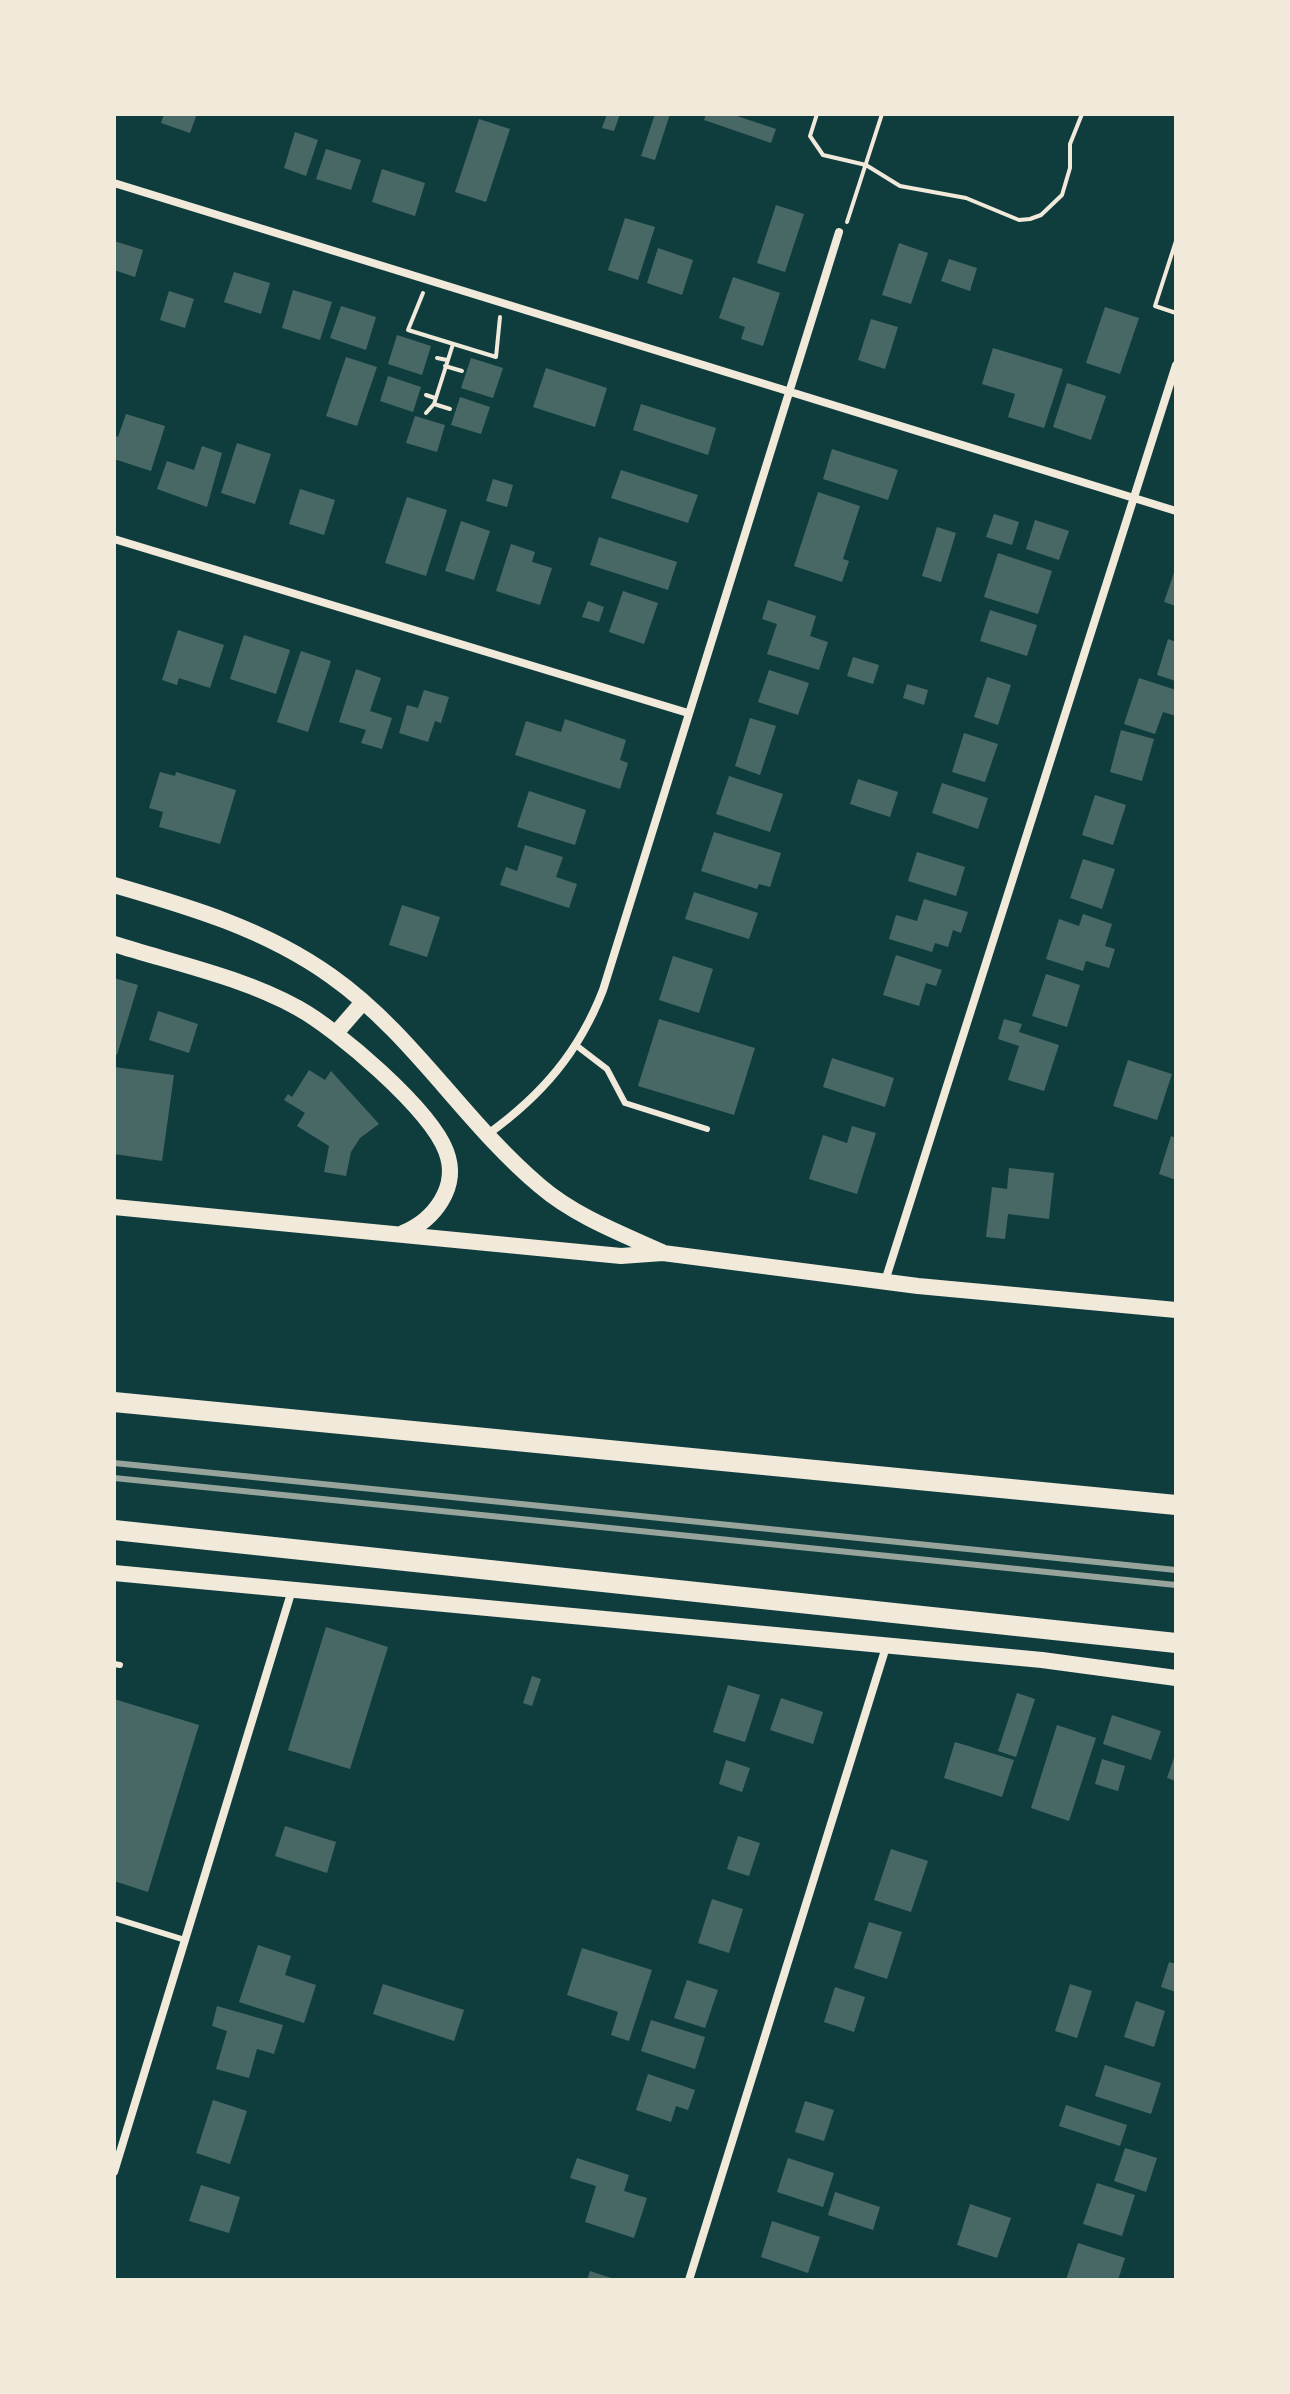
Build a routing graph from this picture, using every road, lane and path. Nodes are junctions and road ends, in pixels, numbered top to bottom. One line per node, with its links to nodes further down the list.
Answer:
1 (817, 114): 4 (path)
2 (882, 114): 4 (path)
3 (1082, 114): 4 (path)
4 (866, 165): 6 (path)
5 (114, 183): 8 (street)
6 (839, 232): 16 (street)
7 (1176, 241): 10 (path)
8 (429, 280): 9 (street); 11 (path)
9 (502, 302): 11 (path); 16 (street)
10 (1176, 313)
11 (453, 344): 13 (path)
12 (437, 358): 13 (path)
13 (446, 363): 15 (path); 18 (path)
14 (1176, 365): 21 (street)
15 (462, 371)
16 (790, 390): 21 (street); 24 (street)
17 (426, 395): 18 (path)
18 (434, 401): 19 (path); 20 (path)
19 (450, 409)
20 (426, 413)
21 (1135, 500): 22 (street); 35 (street)
22 (1176, 511)
23 (114, 539): 24 (street)
24 (688, 713): 29 (street)
25 (114, 885): 27 (main road)
26 (114, 944): 28 (main road)
27 (363, 1002): 28 (main road); 31 (main road)
28 (336, 1033): 33 (main road)
29 (577, 1046): 30 (lane); 31 (street)
30 (707, 1129)
31 (488, 1134): 34 (main road)
32 (114, 1207): 33 (main road)
33 (401, 1235): 34 (main road)
34 (663, 1253): 35 (main road)
35 (885, 1281): 36 (main road)
36 (1176, 1310)
37 (114, 1402): 38 (highway)
38 (1176, 1505)
39 (114, 1530): 42 (highway)
40 (114, 1573): 41 (main road)
41 (292, 1589): 43 (main road); 46 (street)
42 (1176, 1643)
43 (886, 1647): 44 (main road); 48 (street)
44 (1176, 1678)
45 (114, 1918): 46 (lane)
46 (185, 1940): 47 (street)
47 (114, 2172)
48 (689, 2280)

